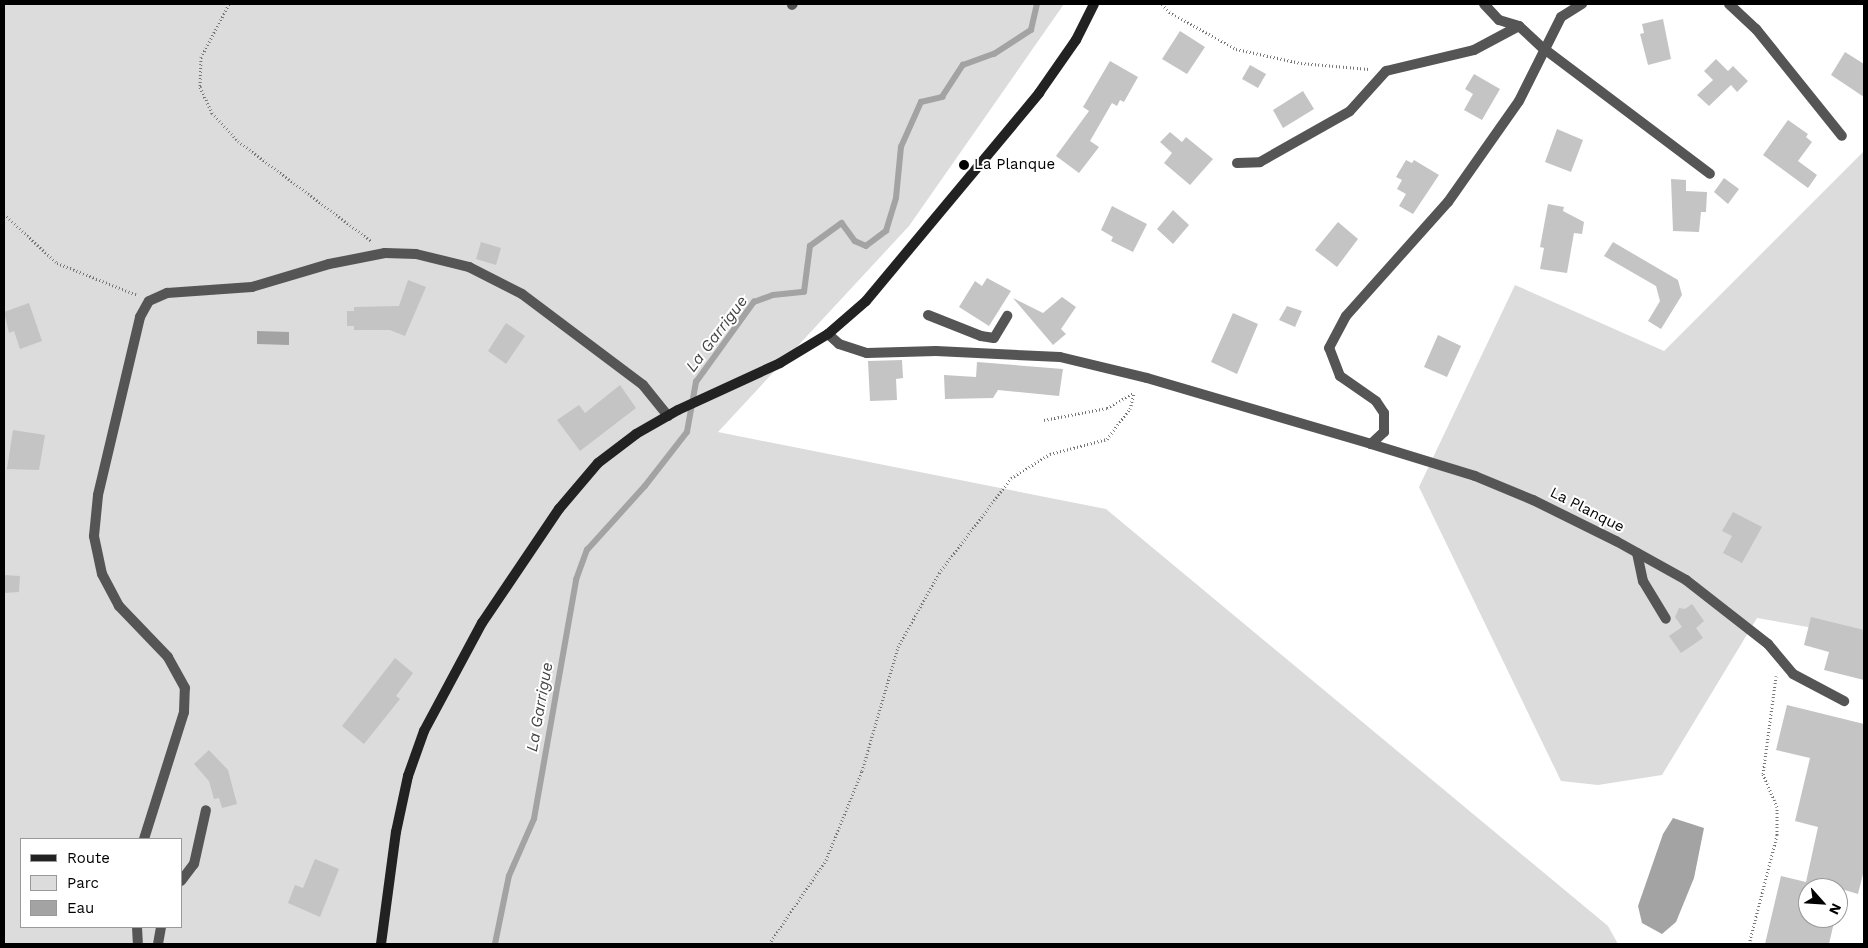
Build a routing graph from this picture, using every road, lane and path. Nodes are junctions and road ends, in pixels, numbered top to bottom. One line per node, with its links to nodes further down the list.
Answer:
1 (228, 4): 14 (path)
2 (1094, 4): 18 (street)
3 (1162, 4): 9 (path)
4 (1484, 4): 7 (street)
5 (1582, 4): 8 (street)
6 (1729, 4): 10 (street)
7 (1519, 26): 8 (street); 9 (street)
8 (1543, 48): 12 (street); 23 (street)
9 (1386, 71): 11 (street)
10 (1842, 136)
11 (1237, 163)
12 (1710, 174)
13 (4, 214): 15 (path)
14 (385, 253): 15 (street); 21 (street)
15 (149, 301): 29 (street)
16 (928, 315): 17 (street)
17 (1008, 316)
18 (828, 334): 19 (street, La Planque); 21 (street)
19 (1147, 378): 20 (path); 23 (street, La Planque)
20 (1134, 392): 22 (path); 36 (path)
21 (668, 416): 35 (street)
22 (1044, 420)
23 (1371, 444): 24 (street, La Planque)
24 (1637, 553): 25 (street); 27 (street, La Planque)
25 (1666, 619)
26 (1775, 671): 37 (path)
27 (1844, 701)
28 (206, 810): 30 (street)
29 (144, 838)
30 (182, 880)
31 (137, 928): 33 (street)
32 (161, 928): 34 (street)
33 (138, 944)
34 (158, 944)
35 (381, 944)
36 (770, 944)
37 (1749, 944)

